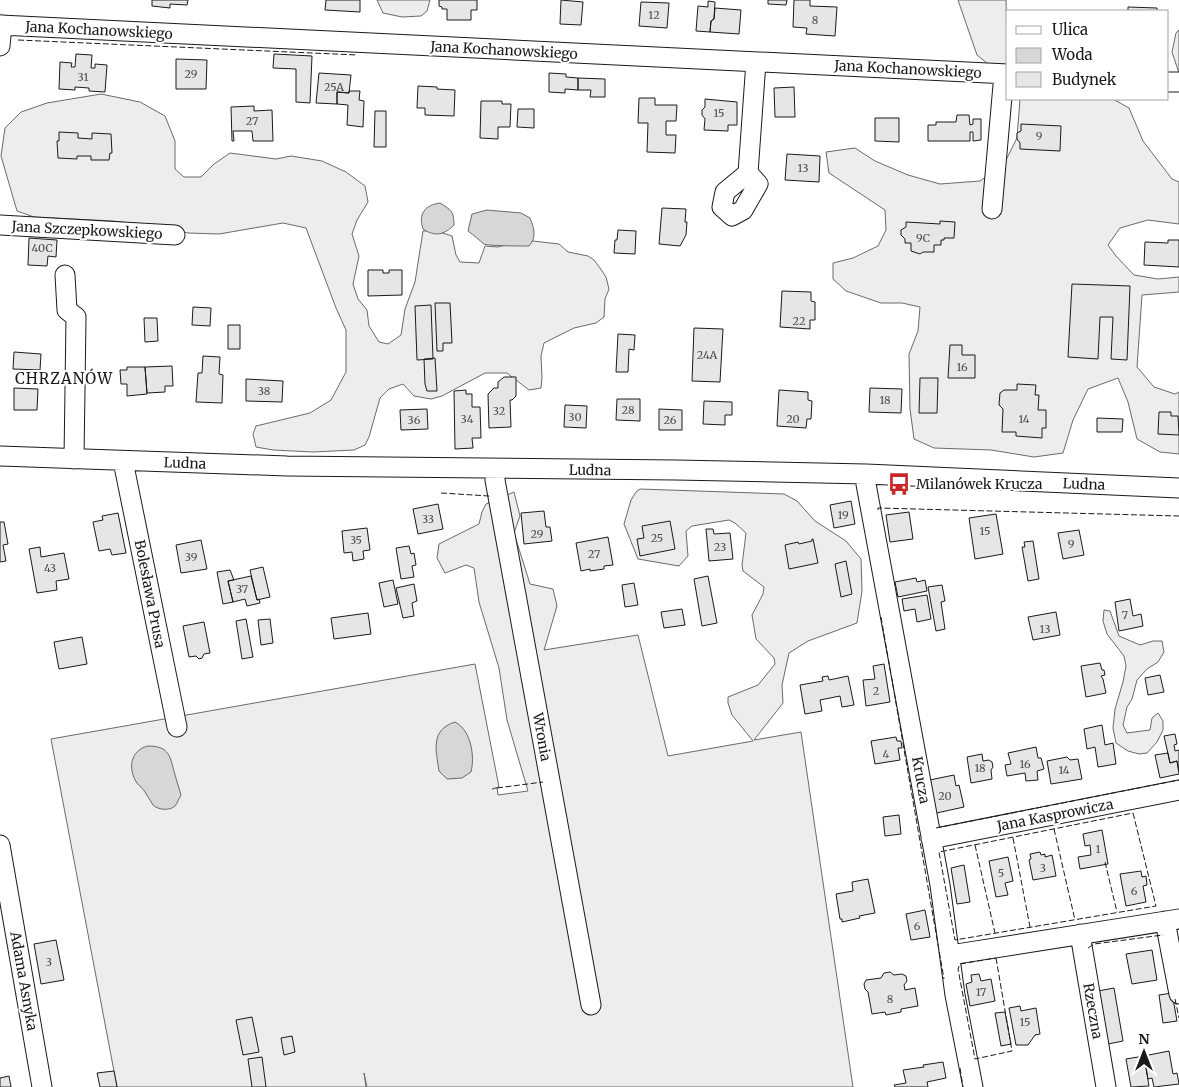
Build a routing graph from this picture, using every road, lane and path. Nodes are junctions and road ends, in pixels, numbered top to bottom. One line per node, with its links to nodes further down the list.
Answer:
1 (1, 25): 2 (street); 3 (street, Jana Kochanowskiego)
2 (0, 46)
3 (756, 62): 4 (street, Jana Kochanowskiego); 5 (street)
4 (1006, 74): 6 (street)
5 (748, 173)
6 (992, 209)
7 (0, 224): 8 (street, Jana Szczepkowskiego)
8 (175, 235)
9 (65, 275): 11 (street)
10 (0, 456): 11 (street, Ludna)
11 (74, 459): 12 (street, Ludna)
12 (123, 461): 13 (street, Ludna); 16 (street, Bolesława Prusa)
13 (495, 469): 14 (street, Ludna); 24 (street, Wronia)
14 (866, 474): 15 (street, Ludna); 18 (street, Krucza)
15 (1179, 488)
16 (177, 726)
17 (1179, 790): 18 (street, Jana Kasprowicza)
18 (932, 839): 22 (street, Krucza)
19 (0, 845): 25 (street, Adama Asnyka)
20 (1172, 920): 21 (street); 23 (street)
21 (1080, 934): 22 (street); 27 (street, Rzeczna)
22 (950, 955): 26 (street, Krucza)
23 (1179, 994)
24 (590, 1005)
25 (42, 1087)
26 (973, 1087)
27 (1106, 1087)

